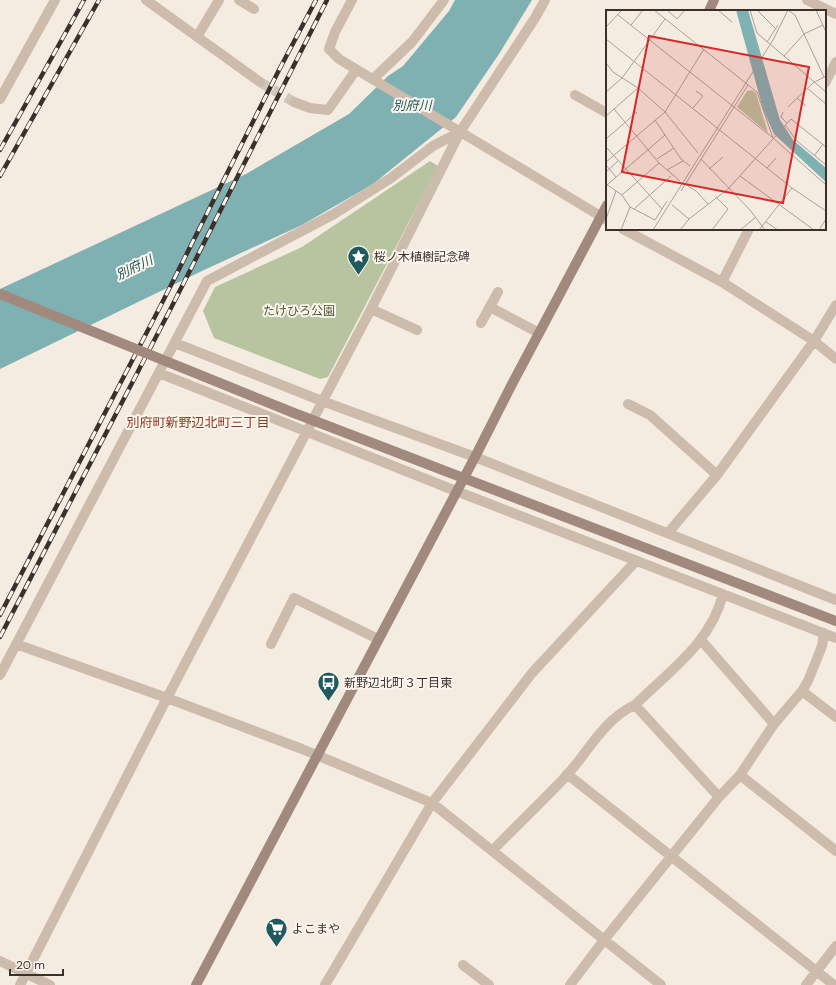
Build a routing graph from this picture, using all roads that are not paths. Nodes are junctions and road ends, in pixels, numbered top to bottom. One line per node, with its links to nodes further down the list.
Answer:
1 (55, 0): 20 (street)
2 (146, 0): 13 (street)
3 (219, 0): 13 (street)
4 (239, 0): 10 (street)
5 (352, 0): 15 (street)
6 (444, 0): 16 (street)
7 (545, 0): 23 (street)
8 (714, 0): 11 (street)
9 (807, 0): 12 (street)
10 (254, 9)
11 (709, 10)
12 (836, 14)
13 (197, 37): 17 (street)
14 (836, 62): 18 (street)
15 (356, 70): 16 (street); 21 (street)
16 (372, 79): 23 (street)
17 (260, 82)
18 (826, 82)
19 (575, 95): 22 (street)
20 (0, 99)
21 (294, 102)
22 (606, 111)
23 (460, 132): 24 (street); 32 (street); 37 (street)
24 (604, 219): 35 (street)
25 (625, 230): 27 (street)
26 (748, 230): 27 (street)
27 (722, 282): 36 (street)
28 (498, 292): 31 (street)
29 (0, 294): 50 (street, bridge)
30 (836, 306): 36 (street)
31 (490, 307): 33 (street); 35 (street)
32 (370, 309): 34 (street); 40 (street)
33 (481, 324)
34 (417, 330)
35 (539, 334): 43 (street)
36 (814, 341): 38 (street); 44 (street)
37 (175, 343): 39 (street); 40 (street)
38 (836, 360)
39 (159, 373): 42 (street); 55 (street)
40 (322, 401): 42 (street); 43 (street)
41 (628, 404): 44 (street)
42 (306, 431): 45 (street); 59 (street)
43 (476, 457): 45 (street); 46 (street)
44 (717, 475): 46 (street)
45 (456, 491): 47 (street); 53 (street)
46 (668, 533): 49 (street)
47 (636, 561): 48 (street); 67 (street)
48 (723, 594): 51 (street); 54 (street)
49 (836, 600)
50 (836, 620)
51 (824, 633): 52 (street); 58 (street)
52 (836, 638)
53 (378, 639): 56 (street); 63 (street)
54 (701, 640): 60 (street); 62 (street)
55 (16, 644): 57 (street); 59 (street)
56 (271, 644)
57 (0, 676)
58 (802, 691): 61 (street); 62 (street)
59 (167, 698): 63 (street); 76 (street)
60 (634, 705): 64 (street); 66 (street)
61 (836, 717)
62 (774, 724): 65 (street)
63 (317, 754): 67 (street); 79 (street)
64 (567, 774): 68 (street); 70 (street)
65 (740, 775): 66 (street); 69 (street)
66 (719, 797): 70 (street)
67 (432, 804): 68 (street); 80 (street)
68 (492, 851): 71 (street)
69 (836, 851)
70 (671, 857): 71 (street); 75 (street)
71 (604, 940): 82 (street); 83 (street)
72 (836, 946): 75 (street)
73 (0, 961): 76 (street)
74 (463, 964): 81 (street)
75 (817, 971): 84 (street); 85 (street)
76 (26, 974): 77 (street); 78 (street)
77 (20, 985)
78 (50, 985)
79 (196, 985)
80 (325, 985)
81 (488, 985)
82 (570, 985)
83 (661, 985)
84 (806, 985)
85 (834, 985)

